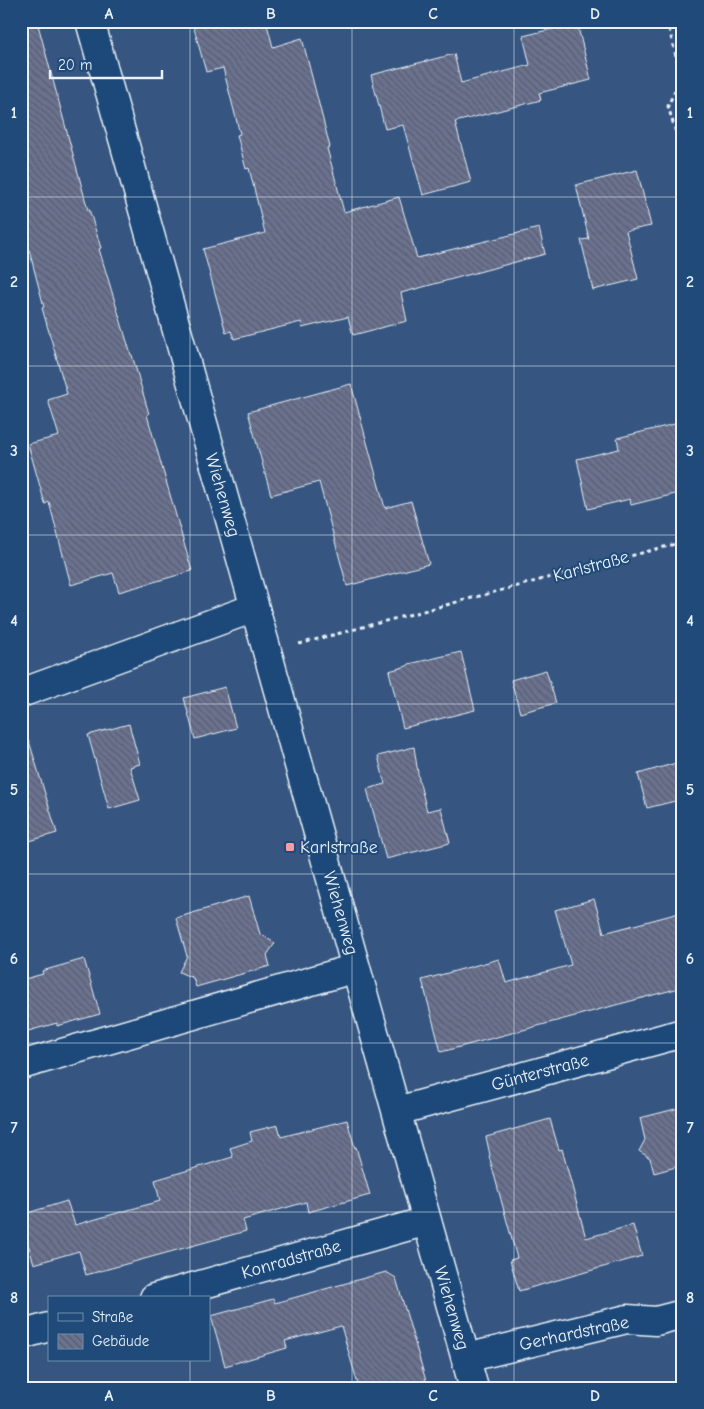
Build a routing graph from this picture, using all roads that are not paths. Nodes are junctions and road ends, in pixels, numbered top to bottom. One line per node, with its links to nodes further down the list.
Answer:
1 (90, 21): 2 (street, Wiehenweg)
2 (254, 608): 3 (street); 4 (street, Wiehenweg)
3 (21, 693)
4 (356, 968): 6 (street, Wiehenweg); 7 (street, Wiehenweg)
5 (683, 1033): 7 (street, Günterstraße)
6 (21, 1065)
7 (397, 1111): 8 (street, Wiehenweg)
8 (427, 1221): 9 (street, Konradstraße); 13 (street, Wiehenweg)
9 (161, 1296)
10 (683, 1314): 13 (street, Gerhardstraße)
11 (48, 1328): 12 (street)
12 (21, 1335)
13 (466, 1358): 14 (street, Wiehenweg)
14 (474, 1388)

